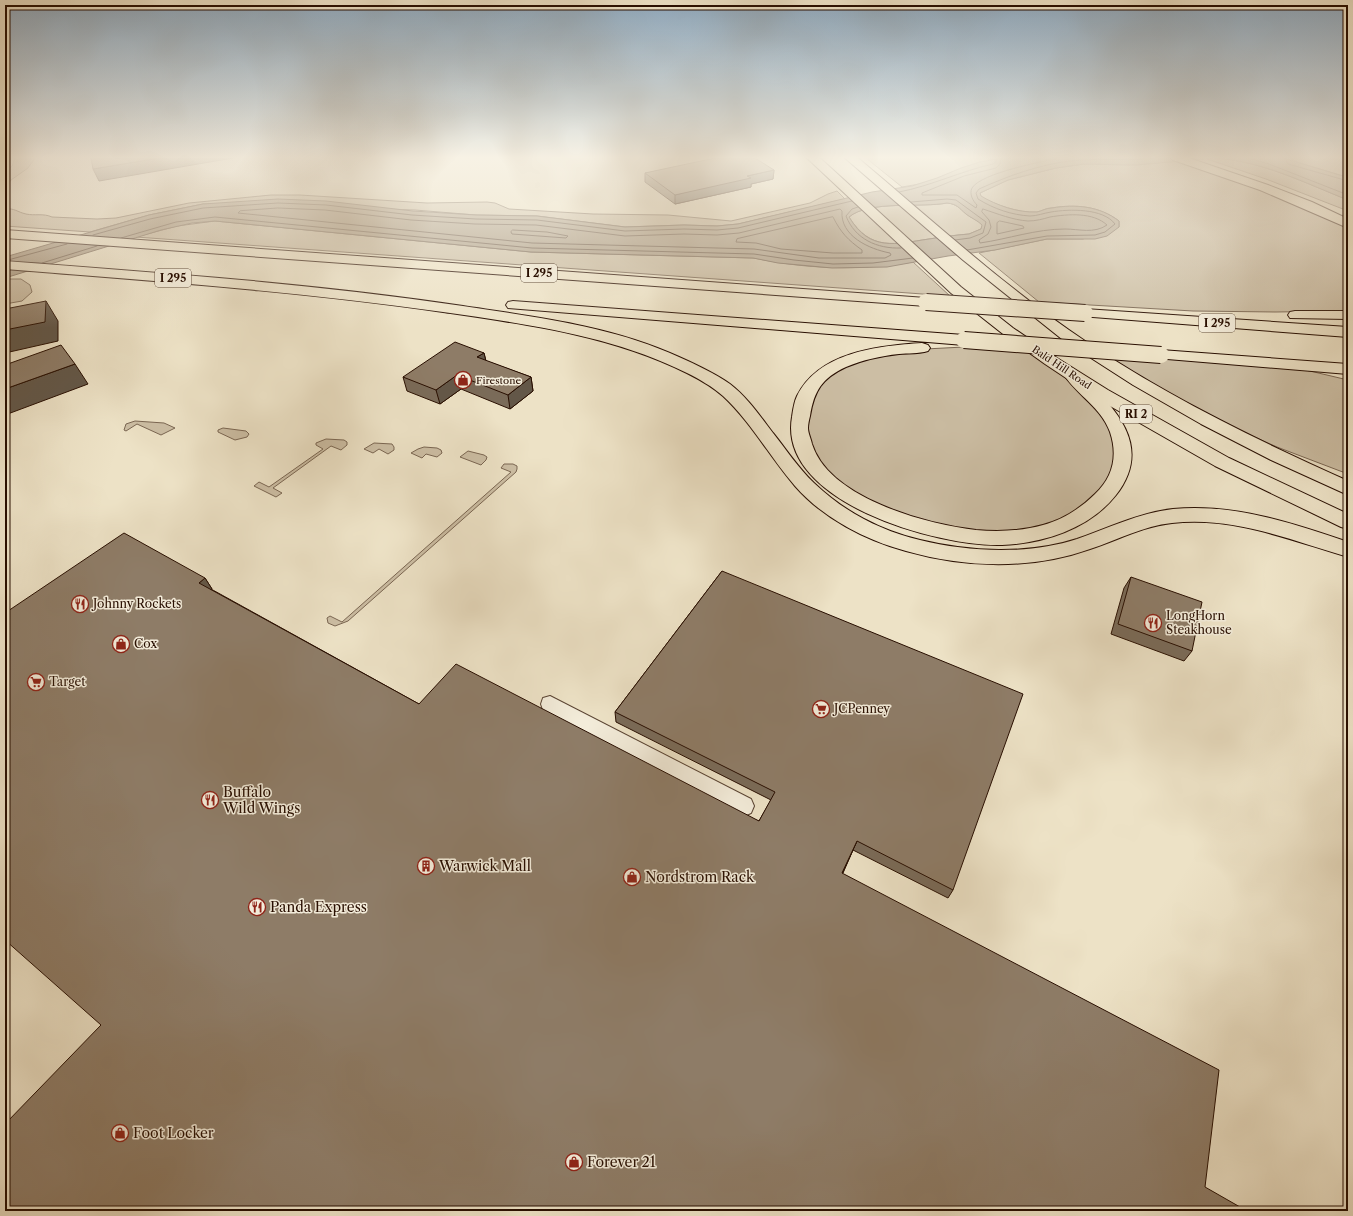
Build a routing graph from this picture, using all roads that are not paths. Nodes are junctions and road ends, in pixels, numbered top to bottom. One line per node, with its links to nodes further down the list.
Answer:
1 (874, 215): 13 (main road, Bald Hill Road / RI 2)
2 (918, 215): 14 (main road, RI 2)
3 (1328, 215): 4 (main road)
4 (1348, 224)
5 (5, 234): 8 (main road, I 295, bridge)
6 (5, 265): 7 (main road, I 295)
7 (279, 287): 11 (main road, I 295); 16 (main road)
8 (1107, 315): 9 (main road); 10 (main road, I 295)
9 (1348, 315)
10 (1348, 332)
11 (966, 343): 12 (main road, bridge); 13 (main road)
12 (1348, 369)
13 (1072, 375): 15 (main road, Bald Hill Road / RI 2)
14 (1348, 489)
15 (1348, 522)
16 (1310, 538): 17 (main road); 18 (main road)
17 (1348, 550)
18 (1348, 557)
19 (550, 704): 20 (street)
20 (744, 806)

